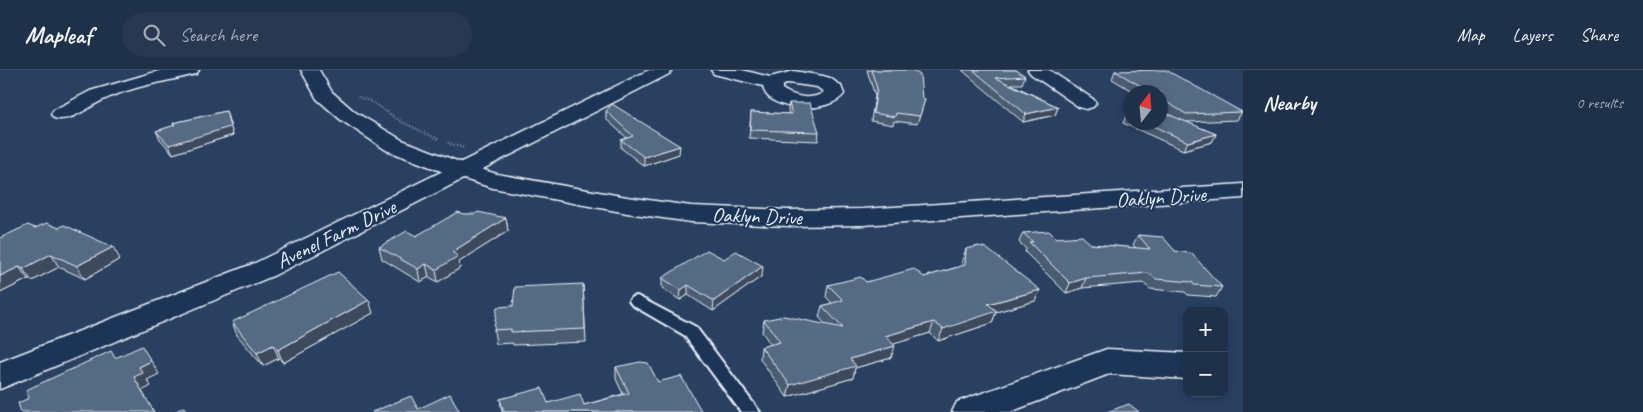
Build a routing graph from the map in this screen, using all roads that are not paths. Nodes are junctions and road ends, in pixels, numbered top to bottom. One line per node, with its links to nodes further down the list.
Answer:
1 (190, 70): 8 (street)
2 (310, 70): 9 (street, Oaklyn Drive)
3 (663, 70): 9 (street, Avenel Farm Drive)
4 (720, 70): 6 (street)
5 (1037, 70): 7 (street)
6 (772, 83)
7 (1086, 103)
8 (61, 114)
9 (462, 171): 10 (street, Oaklyn Drive); 13 (street, Avenel Farm Drive)
10 (1243, 191)
11 (637, 301): 14 (lane)
12 (1183, 366): 15 (street)
13 (0, 376)
14 (751, 412)
15 (970, 412)

